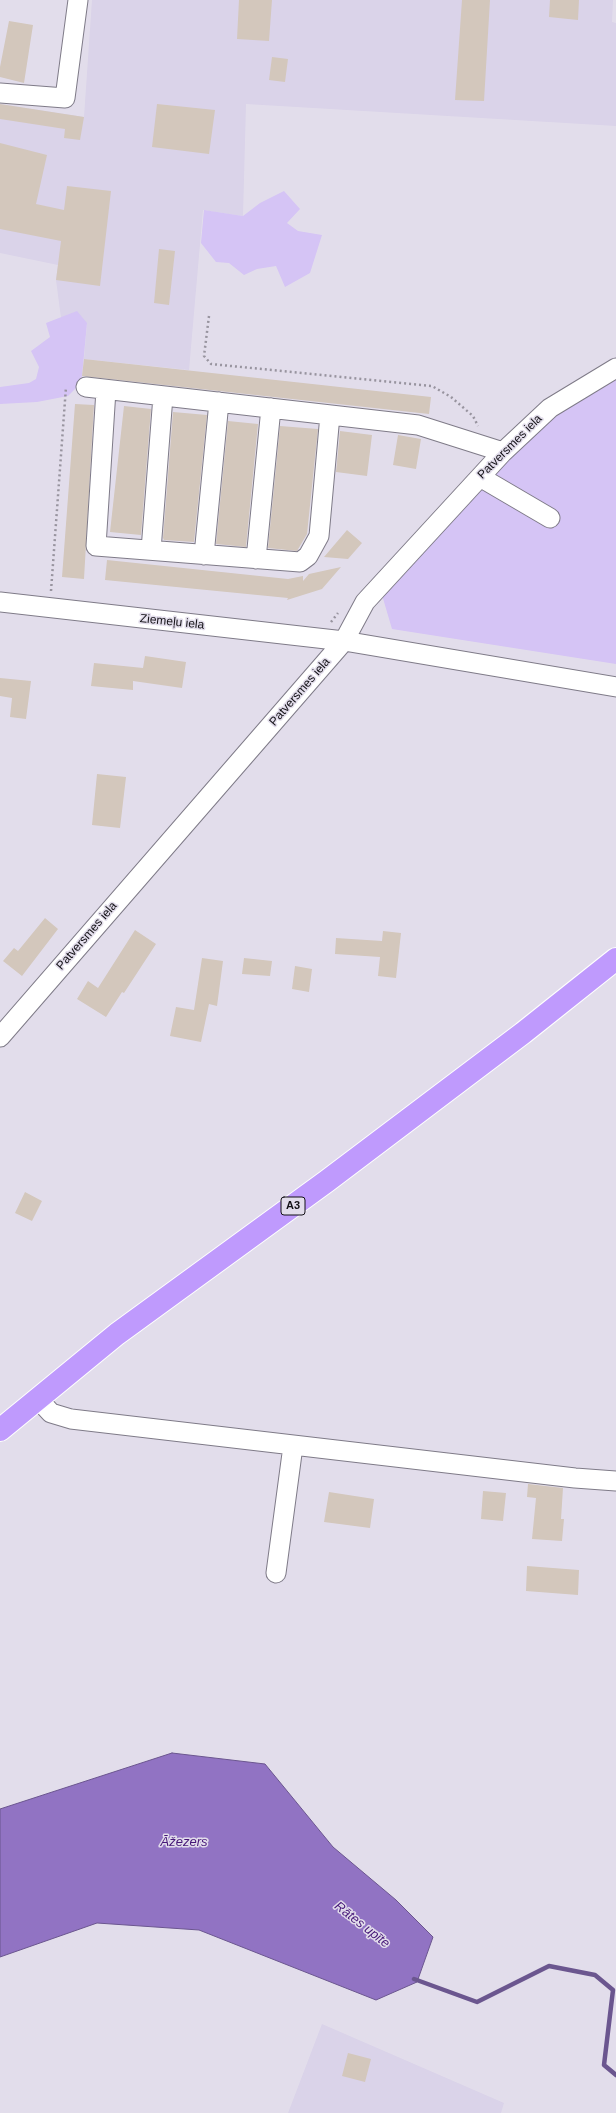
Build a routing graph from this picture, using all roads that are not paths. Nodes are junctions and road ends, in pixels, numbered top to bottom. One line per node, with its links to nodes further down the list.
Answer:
1 (78, 0): 2 (street)
2 (0, 93)
3 (616, 368): 10 (street, Patversmes iela)
4 (86, 387): 5 (street)
5 (106, 390): 6 (street); 13 (street)
6 (163, 396): 7 (street); 13 (street)
7 (219, 402): 8 (street); 14 (street)
8 (271, 408): 9 (street); 15 (street)
9 (330, 415): 10 (street); 15 (street)
10 (496, 450): 11 (street, Patversmes iela)
11 (480, 477): 12 (street); 17 (street, Patversmes iela)
12 (550, 518)
13 (151, 550): 14 (street)
14 (204, 555): 15 (street)
15 (256, 559)
16 (0, 602): 17 (street, Ziemeļu iela)
17 (344, 641): 18 (street, Ziemeļu iela); 20 (street, Patversmes iela)
18 (616, 687)
19 (616, 959): 21 (highway, A3)
20 (0, 1037)
21 (38, 1399): 22 (highway, A3); 23 (street)
22 (0, 1430)
23 (292, 1446): 24 (street); 25 (street)
24 (616, 1481)
25 (276, 1573)

